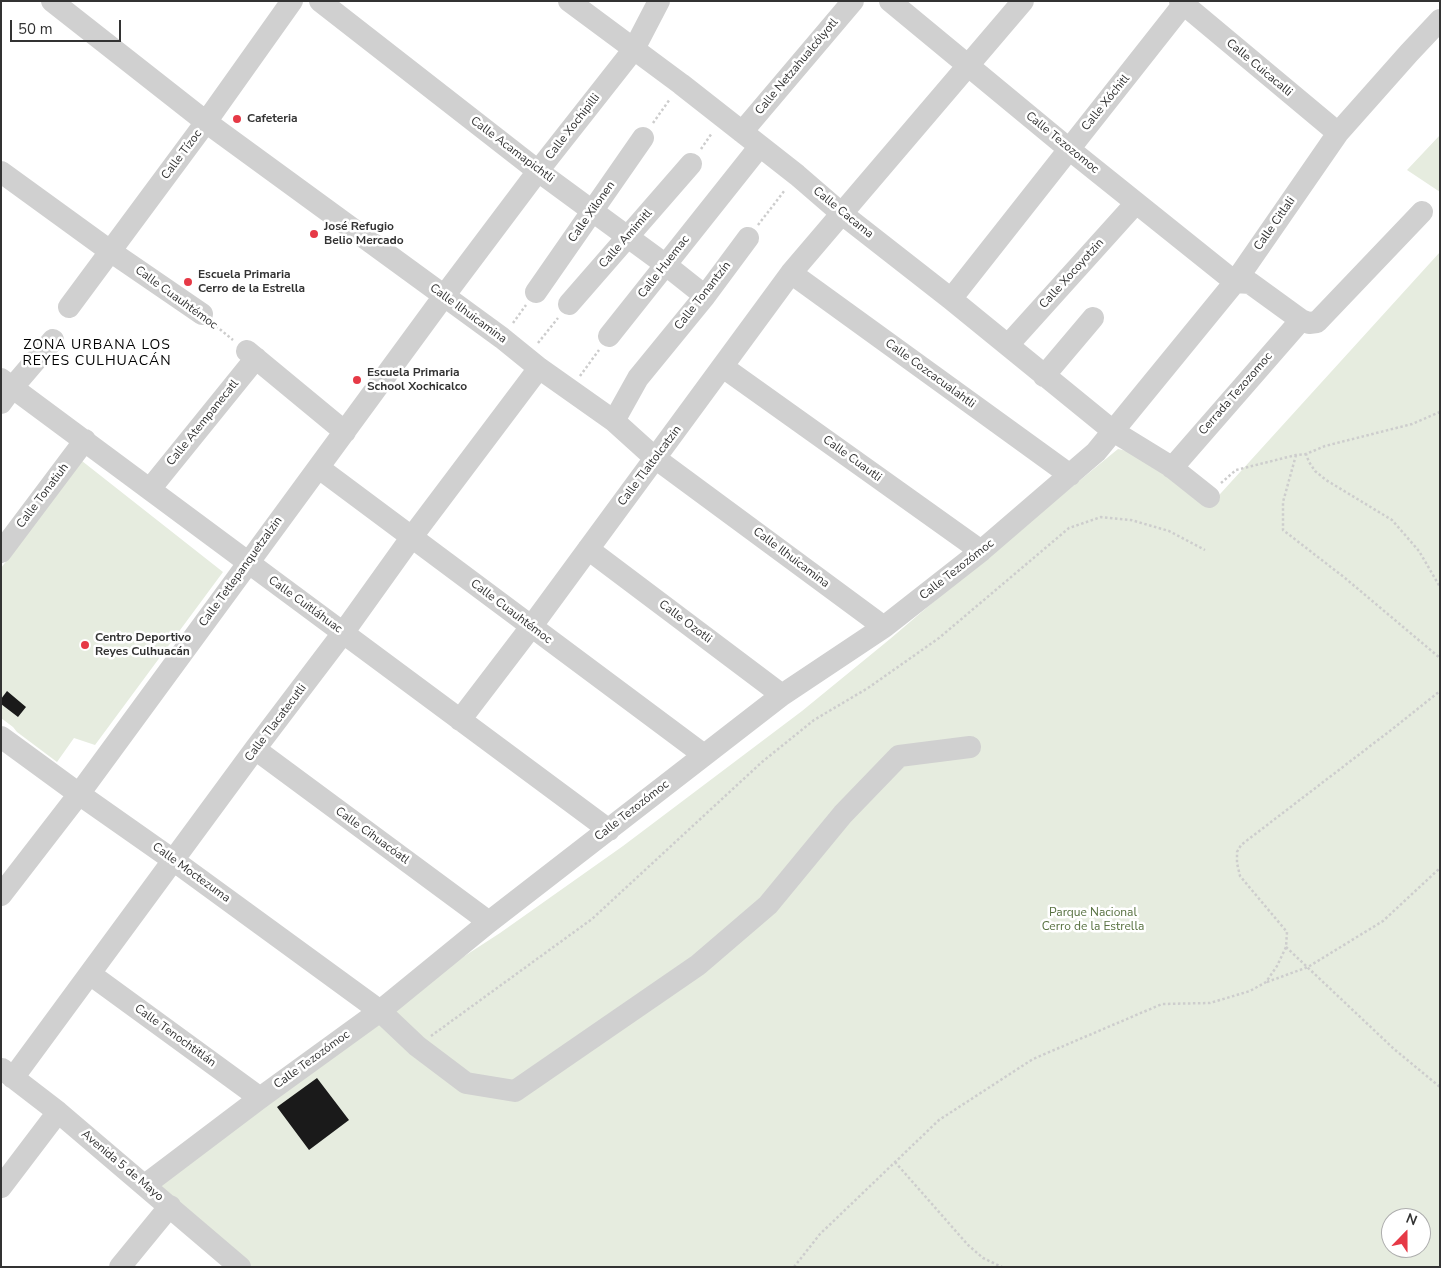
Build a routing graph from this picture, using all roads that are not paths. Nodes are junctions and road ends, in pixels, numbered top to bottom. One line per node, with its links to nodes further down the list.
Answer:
1 (52, 1): 15 (street, Calle Ilhuicamina)
2 (292, 1): 15 (street, Calle Tízoc)
3 (320, 1): 22 (street, Calle Acamapichtli)
4 (569, 1): 12 (street, Calle Cacama)
5 (659, 1): 12 (street, Calle Xochipilli)
6 (853, 1): 16 (street, Calle Netzahualcólyotl)
7 (890, 1): 13 (street, Calle Tezozomoc)
8 (1023, 1): 13 (street)
9 (1183, 2): 11 (street, Calle Cuicacalli); 20 (street, Calle Xóchitl)
10 (1440, 20): 17 (street, Calle Citlali)
11 (1211, 28): 14 (street); 17 (street, Calle Cuicacalli)
12 (634, 48): 16 (street, Calle Cacama); 22 (street, Calle Xochipilli)
13 (969, 66): 20 (street, Calle Tezozomoc); 27 (street)
14 (1284, 68)
15 (206, 122): 30 (street, Calle Tízoc); 35 (street, Calle Ilhuicamina)
16 (742, 132): 19 (street, Calle Cacama)
17 (1338, 133): 33 (street, Calle Citlali)
18 (643, 138): 25 (street, Calle Xilonen)
19 (760, 146): 27 (street, Calle Cacama); 31 (street, Calle Huemac)
20 (1069, 149): 24 (street, Calle Tezozomoc); 37 (street, Calle Xóchitl)
21 (691, 164): 28 (street, Calle Amimitl)
22 (538, 171): 25 (street, Calle Acamapichtli); 35 (street, Calle Xochipilli)
23 (1, 172): 30 (street, Calle Cuauhtémoc)
24 (1136, 203): 33 (street, Calle Tezozomoc); 45 (street, Calle Xocoyotzin)
25 (593, 210): 28 (street, Calle Acamapichtli); 34 (street, Calle Xilonen)
26 (1422, 212): 42 (street)
27 (841, 213): 32 (street, Calle Tlaltolcatzin); 37 (street, Calle Cacama)
28 (628, 237): 31 (street, Calle Acamapichtli); 38 (street, Calle Amimitl)
29 (748, 238): 36 (street, Calle Tonantzín)
30 (110, 251): 39 (street, Calle Tízoc); 40 (street, Calle Cuauhtémoc)
31 (666, 265): 36 (street, Calle Acamapichtli); 43 (street, Calle Huemac)
32 (791, 273): 47 (street, Calle Tlaltolcatzin); 57 (street, Calle Cozcacualahtli)
33 (1235, 282): 42 (street); 51 (street, Calle Citlali)
34 (536, 292)
35 (444, 296): 46 (street, Calle Ilhuicamina); 52 (street, Calle Tetlepanquetzalzin)
36 (705, 296): 50 (street, Calle Tonantzín)
37 (951, 299): 45 (street, Calle Cacama)
38 (568, 304)
39 (69, 307)
40 (202, 314)
41 (1093, 318): 48 (street)
42 (1301, 320): 56 (street, Cerrada Tezozomoc)
43 (609, 336)
44 (53, 340): 49 (street)
45 (1008, 345): 48 (street, Calle Cacama)
46 (532, 363): 50 (street, Calle Ilhuicamina); 60 (street, Calle Tlacatecutli)
47 (723, 367): 54 (street, Calle Tlaltolcatzin); 63 (street, Calle Cuautli)
48 (1044, 376): 51 (street, Calle Cacama)
49 (5, 390): 53 (street, Calle Cuitláhuac)
50 (614, 421): 54 (street, Calle Ilhuicamina)
51 (1113, 431): 56 (street, Calle Cacama); 57 (street, Calle Tezozómoc)
52 (345, 432): 55 (street, Calle Tetlepanquetzalzin); 58 (street, Calle Atempanecatl)
53 (85, 440): 58 (street, Calle Cuitláhuac); 62 (street, Calle Tonatiuh)
54 (656, 458): 61 (street, Calle Tlaltolcatzin); 66 (street, Calle Ilhuicamina)
55 (318, 468): 60 (street, Calle Cuauhtémoc); 64 (street, Calle Tetlepanquetzalzin)
56 (1172, 468): 59 (street, Calle Cacama)
57 (1070, 475): 63 (street, Calle Tezozómoc)
58 (150, 489): 64 (street, Calle Cuitláhuac)
59 (1208, 497)
60 (411, 538): 65 (street, Calle Cuauhtémoc); 67 (street, Calle Tlacatecutli)
61 (588, 548): 65 (street, Calle Tlaltolcatzin); 68 (street, Calle Ozotli)
62 (1, 552)
63 (981, 552): 66 (street, Calle Tezozómoc)
64 (248, 563): 67 (street, Calle Cuitláhuac); 74 (street, Calle Tetlepanquetzalzin)
65 (531, 627): 69 (street, Calle Tlaltolcatzin); 73 (street, Calle Cuauhtémoc)
66 (884, 627): 68 (street, Calle Tezozómoc)
67 (343, 633): 69 (street, Calle Cuitláhuac); 72 (street, Calle Tlacatecutli)
68 (782, 695): 73 (street, Calle Tezozómoc)
69 (460, 720): 75 (street, Calle Cuitláhuac)
70 (1, 736): 74 (street, Calle Moctezuma)
71 (970, 747): 80 (street, Calle Moctezuma)
72 (255, 749): 76 (street, Calle Tlacatecutli); 78 (street, Calle Cihuacóatl)
73 (704, 754): 75 (street, Calle Tezozómoc)
74 (80, 794): 76 (street, Calle Moctezuma); 77 (street, Calle Tetlepanquetzalzin)
75 (609, 830): 78 (street, Calle Tezozómoc)
76 (173, 860): 79 (street, Calle Tlacatecutli); 80 (street, Calle Moctezuma)
77 (1, 895)
78 (489, 922): 80 (street, Calle Tezozómoc)
79 (90, 974): 81 (street, Calle Tlacatecutli); 82 (street, Calle Tenochtitlán)
80 (380, 1012): 82 (street, Calle Tezozómoc)
81 (7, 1073): 83 (street, Avenida 5 de Mayo)
82 (260, 1098): 84 (street, Calle Tezozómoc)
83 (58, 1112): 84 (street, Avenida 5 de Mayo); 85 (street)
84 (146, 1185): 86 (street, Avenida 5 de Mayo)
85 (1, 1186)
86 (170, 1206): 87 (street); 88 (street, Avenida 5 de Mayo)
87 (120, 1267)
88 (240, 1267)

